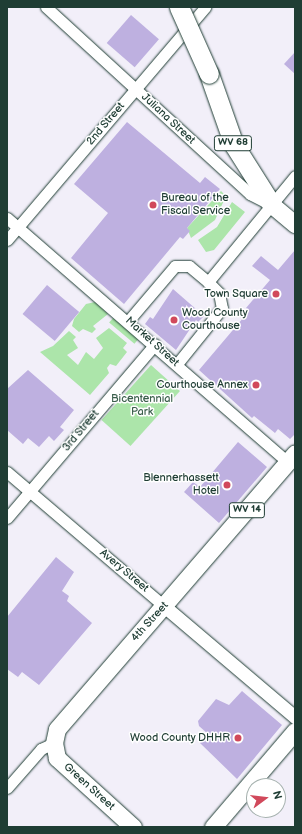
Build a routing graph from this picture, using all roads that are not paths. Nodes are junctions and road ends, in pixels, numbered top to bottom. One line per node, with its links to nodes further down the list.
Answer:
1 (46, 7): 4 (street, Juliana Street)
2 (179, 7): 6 (highway, WV 68, bridge)
3 (205, 7): 4 (street, 2nd Street)
4 (135, 89): 6 (street, Juliana Street); 9 (street, 2nd Street)
5 (295, 176): 6 (street)
6 (272, 205): 8 (main road, Juliana Street / WV 68); 11 (street)
7 (7, 218): 9 (street, Market Street)
8 (295, 224)
9 (18, 227): 10 (street, 2nd Street); 12 (street, Market Street)
10 (7, 240)
11 (208, 282): 12 (street); 14 (street)
12 (128, 320): 13 (street, Market Street)
13 (155, 344): 14 (street, Market Street); 17 (street, 3rd Street)
14 (177, 364): 15 (street, Market Street)
15 (293, 461): 19 (main road, 4th Street / WV 14)
16 (7, 472): 17 (street, Avery Street)
17 (30, 492): 18 (street, 3rd Street); 19 (street, Avery Street)
18 (7, 518)
19 (164, 606): 20 (street, Avery Street); 22 (main road, 4th Street / WV 14)
20 (295, 717)
21 (295, 731): 25 (main road)
22 (54, 743): 23 (street); 24 (main road, Green Street)
23 (7, 788)
24 (133, 827)
25 (213, 827)

